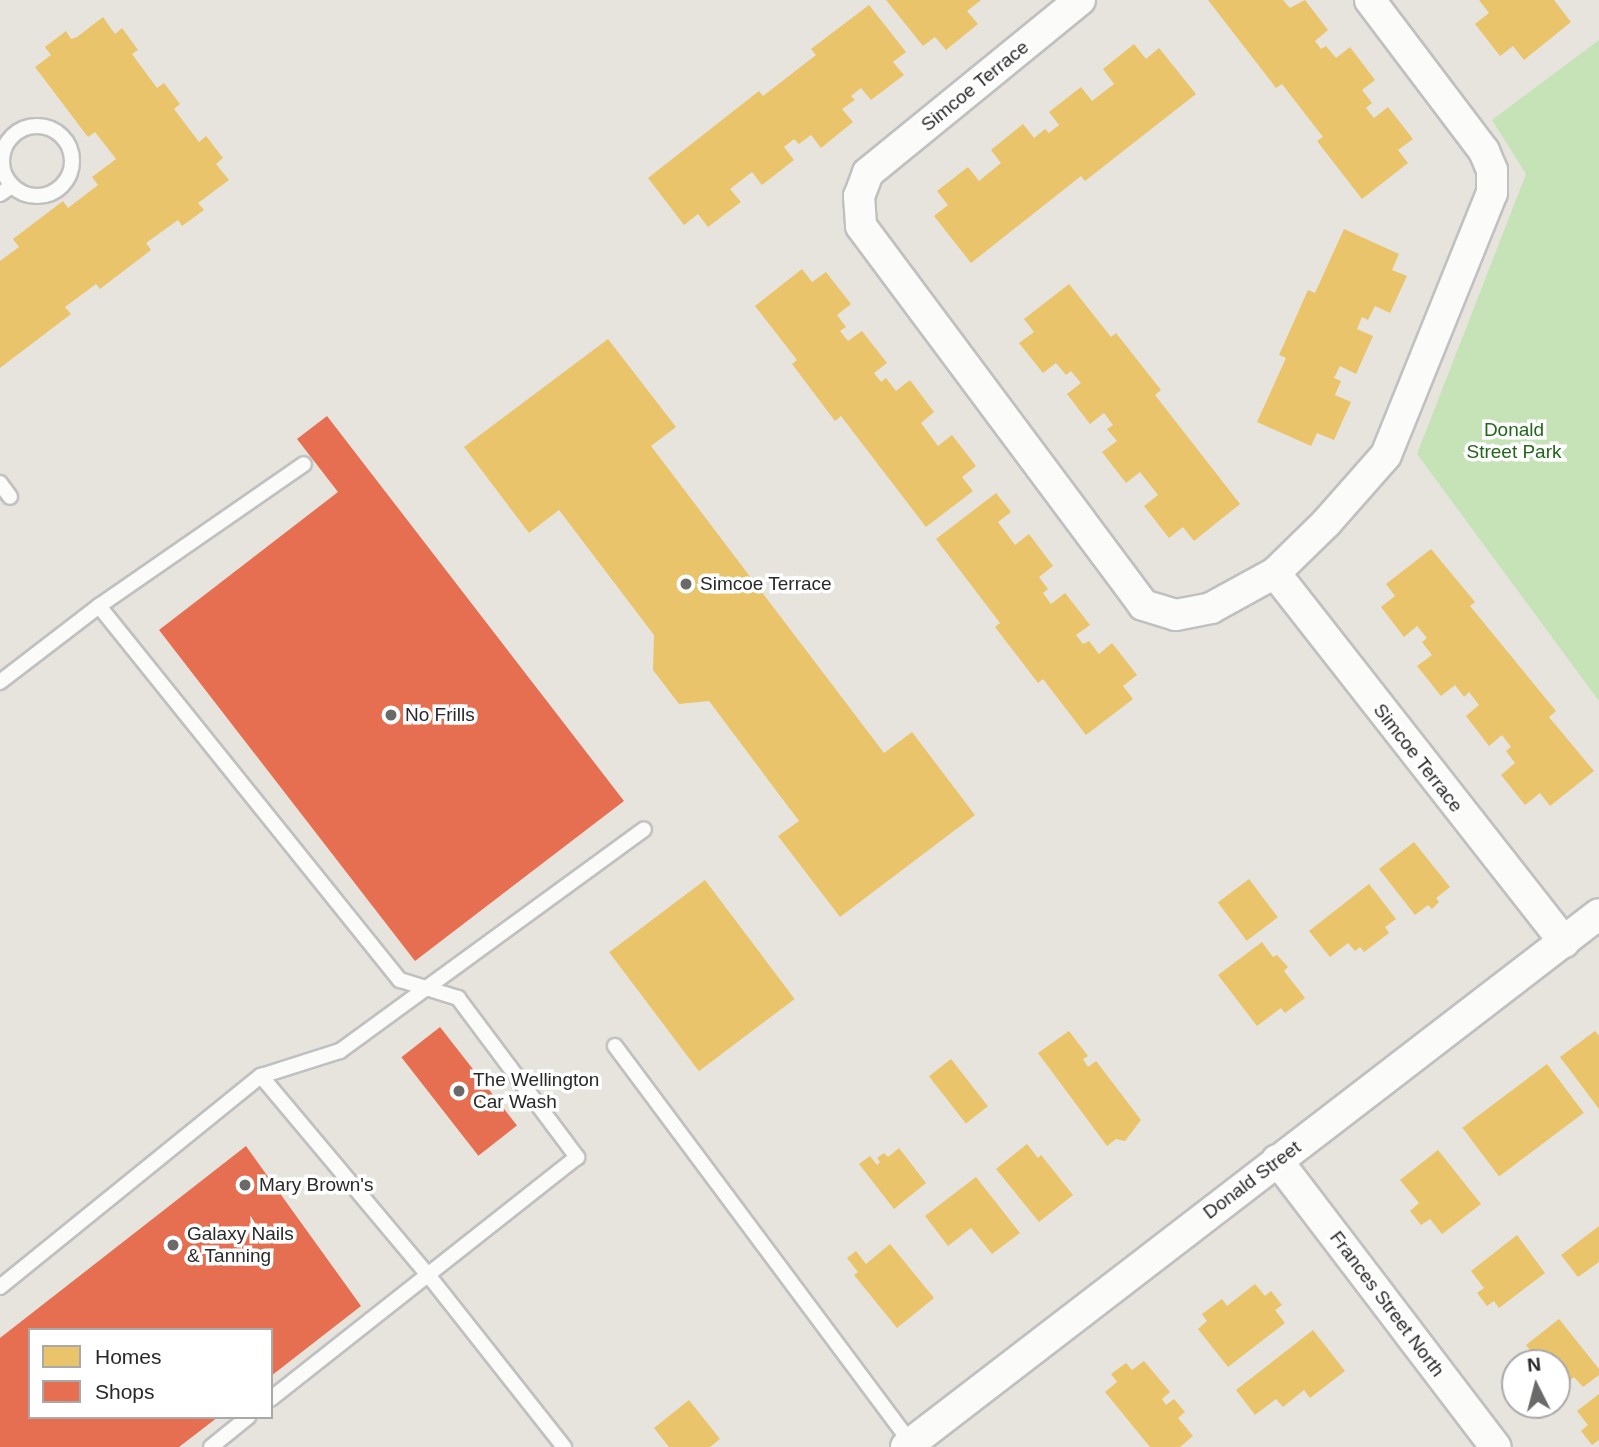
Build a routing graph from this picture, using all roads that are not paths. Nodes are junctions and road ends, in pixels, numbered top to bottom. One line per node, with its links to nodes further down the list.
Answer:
1 (1080, 0): 7 (street, Simcoe Terrace)
2 (1370, 0): 7 (street, Simcoe Terrace)
3 (6, 190): 3 (lane)
4 (304, 464): 8 (lane)
5 (0, 483): 6 (lane)
6 (10, 497)
7 (1275, 573): 12 (street, Simcoe Terrace)
8 (99, 606): 9 (lane); 13 (lane)
9 (0, 682)
10 (644, 829): 13 (lane)
11 (1599, 914): 12 (street, Donald Street)
12 (1564, 942): 16 (street, Donald Street)
13 (426, 988): 15 (lane); 17 (lane)
14 (615, 1046): 21 (lane)
15 (261, 1076): 17 (lane); 18 (lane)
16 (1277, 1160): 21 (street, Donald Street); 24 (street, Frances Street North)
17 (429, 1276): 19 (lane); 23 (lane)
18 (2, 1280)
19 (273, 1397)
20 (246, 1419): 22 (lane)
21 (909, 1445)
22 (211, 1447)
23 (564, 1447)
24 (1496, 1447)

